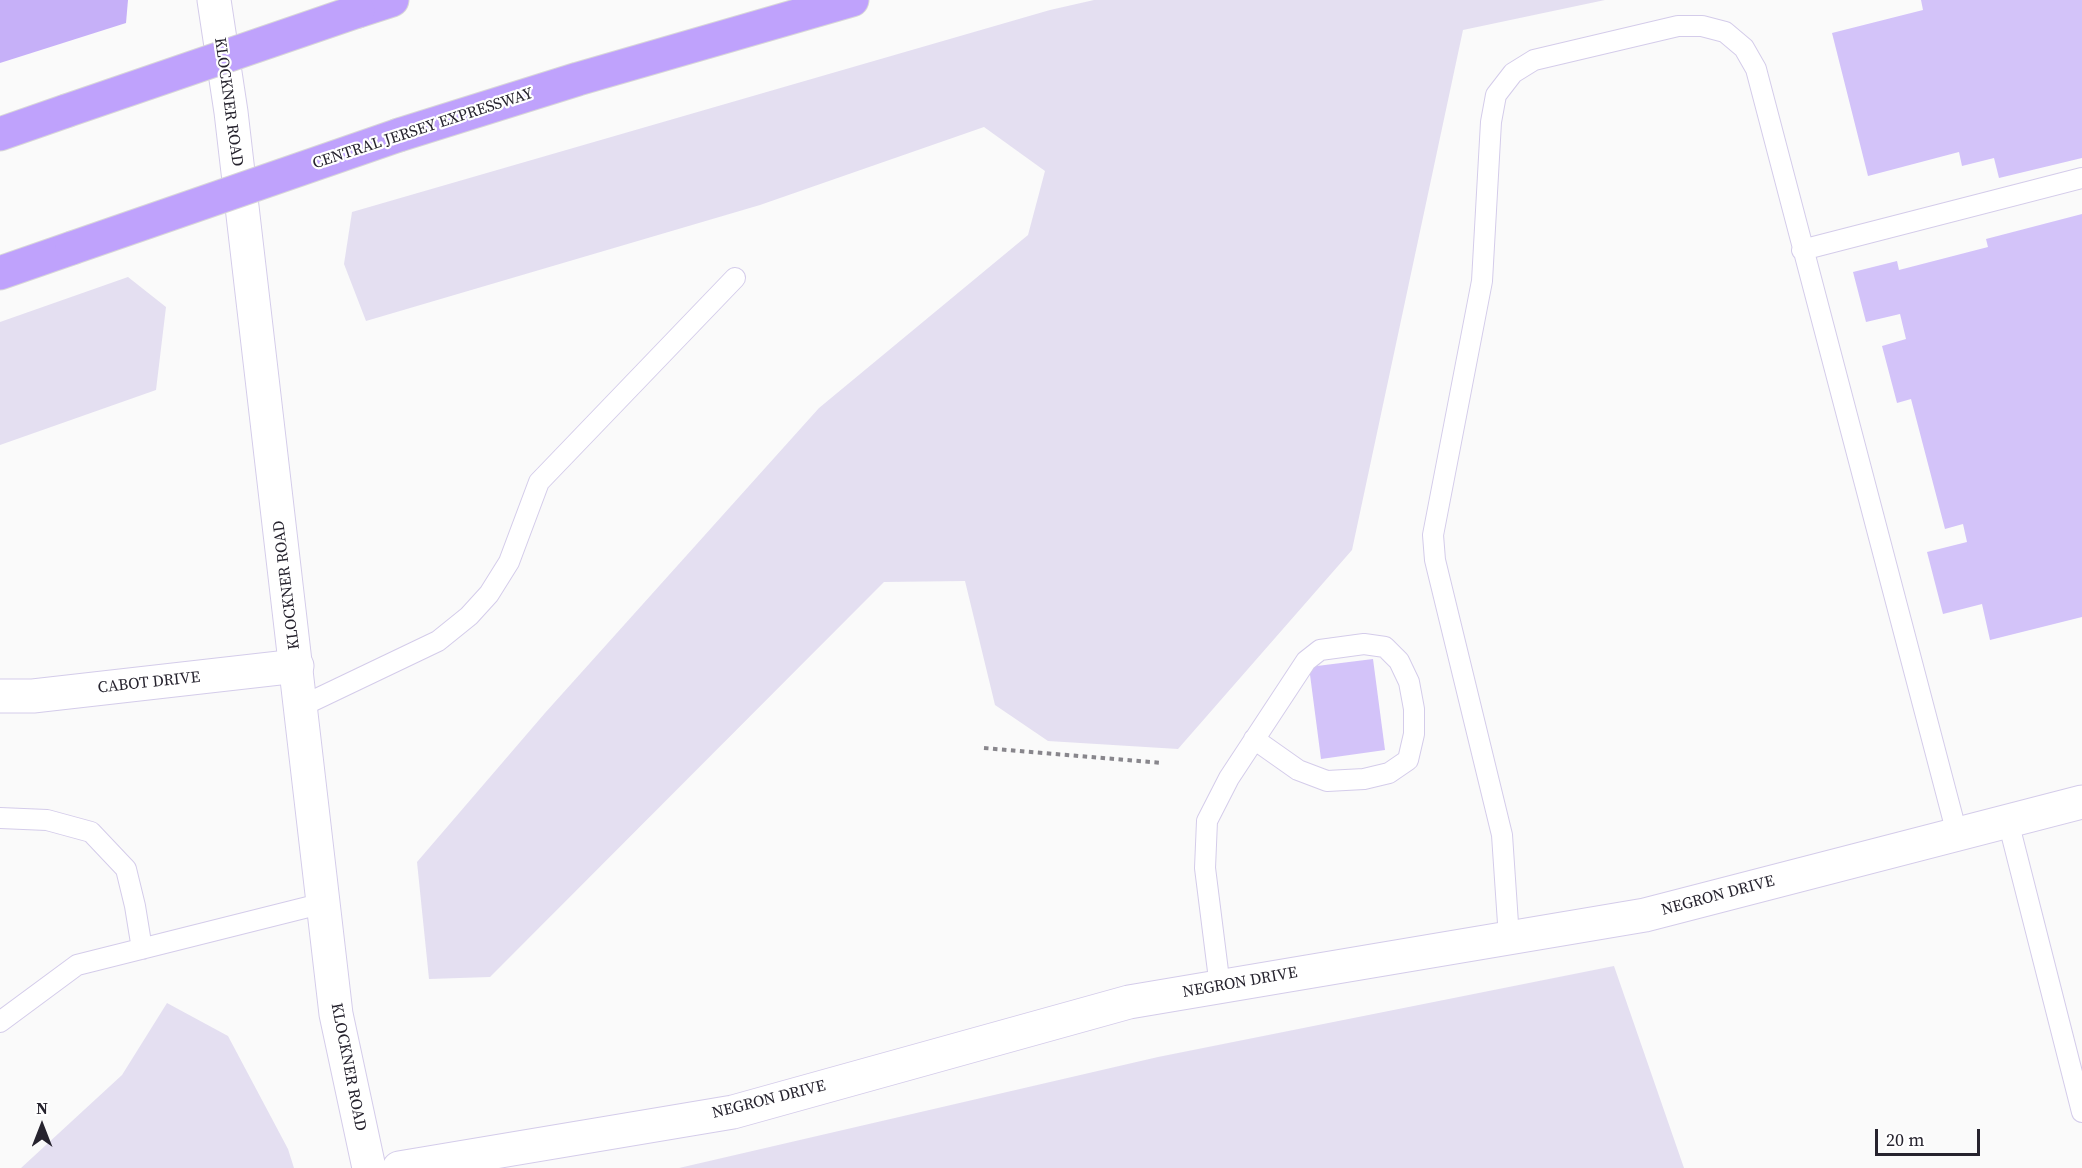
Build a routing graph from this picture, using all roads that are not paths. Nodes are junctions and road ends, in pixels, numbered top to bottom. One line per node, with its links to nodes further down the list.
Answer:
1 (214, 0): 9 (street, KLOCKNER ROAD)
2 (392, 0): 4 (highway, bridge)
3 (852, 0): 7 (highway, CENTRAL JERSEY EXPRESSWAY, bridge)
4 (0, 134)
5 (2082, 178): 6 (lane)
6 (1802, 250): 16 (lane); 18 (lane)
7 (0, 273)
8 (735, 278): 11 (lane)
9 (297, 666): 10 (street, CABOT DRIVE); 11 (street, KLOCKNER ROAD)
10 (0, 696)
11 (302, 706): 17 (street, KLOCKNER ROAD)
12 (1254, 740): 12 (lane); 20 (lane)
13 (2082, 802): 15 (street, NEGRON DRIVE)
14 (0, 818): 19 (lane)
15 (2008, 821): 16 (street, NEGRON DRIVE); 22 (lane)
16 (1957, 834): 18 (street, NEGRON DRIVE)
17 (324, 903): 19 (lane); 23 (street, KLOCKNER ROAD)
18 (1509, 938): 20 (street, NEGRON DRIVE)
19 (142, 949): 21 (lane)
20 (1220, 987): 24 (street, NEGRON DRIVE)
21 (0, 1022)
22 (2082, 1112)
23 (369, 1168)
24 (399, 1168)

